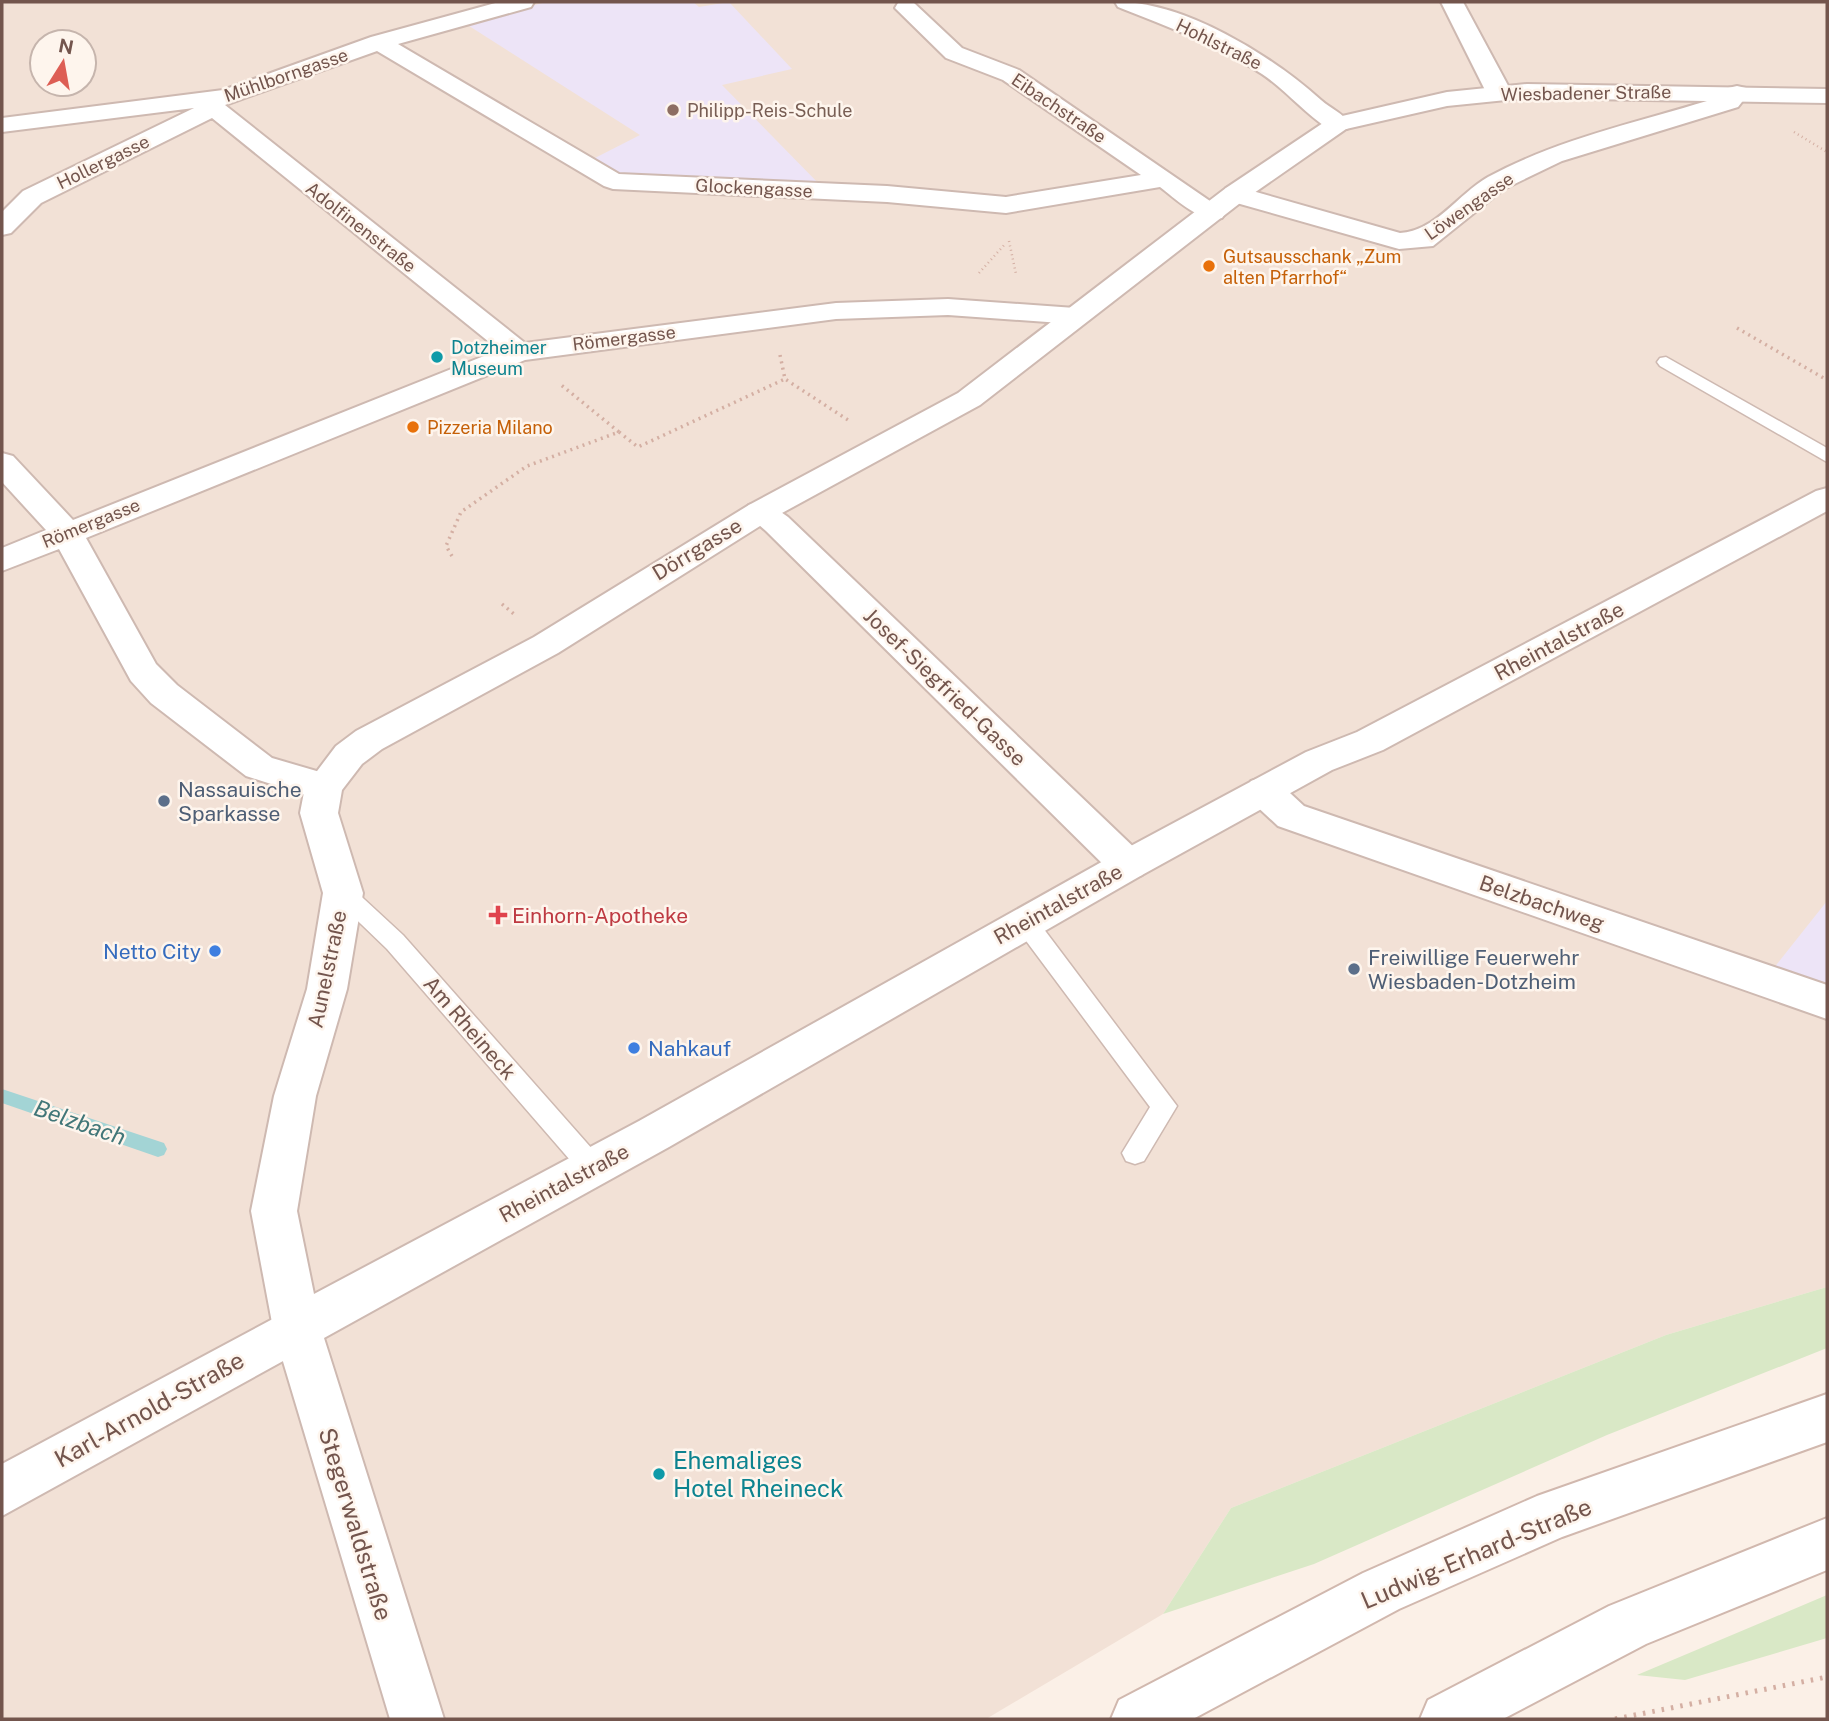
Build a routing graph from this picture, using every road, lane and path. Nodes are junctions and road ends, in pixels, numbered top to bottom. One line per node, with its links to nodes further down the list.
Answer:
1 (523, 2): 5 (street, Mühlborngasse)
2 (1126, 2): 10 (street, Hohlstraße)
3 (1452, 2): 6 (street)
4 (906, 8): 12 (street, Eibachstraße)
5 (379, 42): 9 (street, Mühlborngasse); 12 (street, Glockengasse)
6 (1500, 93): 7 (street, Wiesbadener Straße); 10 (street, Wiesbadener Straße)
7 (1737, 93): 8 (street, Wiesbadener Straße); 13 (street, Löwengasse)
8 (1827, 96)
9 (208, 105): 11 (street, Mühlborngasse); 15 (street, Hollergasse); 19 (street, Adolfinenstraße)
10 (1338, 124): 13 (street, Wiesbadener Straße)
11 (2, 125)
12 (1164, 179): 14 (street, Eibachstraße)
13 (1235, 194): 14 (street, Wiesbadener Straße)
14 (1213, 212): 16 (street, Wiesbadener Straße)
15 (2, 227)
16 (1075, 316): 17 (street, Römergasse); 24 (street, Dörrgasse)
17 (773, 319): 19 (street, Römergasse); 21 (path)
18 (1737, 328): 22 (path)
19 (519, 352): 23 (path); 29 (street, Römergasse)
20 (1666, 362): 25 (lane)
21 (785, 379): 23 (path); 24 (path)
22 (1827, 380)
23 (619, 432): 30 (path)
24 (884, 443): 28 (street, Dörrgasse)
25 (1827, 456)
26 (2, 463): 29 (street)
27 (1827, 498): 33 (street, Rheintalstraße)
28 (760, 512): 32 (street, Dörrgasse); 34 (street, Josef-Siegfried-Gasse)
29 (66, 533): 31 (street, Römergasse); 32 (street)
30 (452, 556)
31 (2, 560)
32 (324, 787): 35 (street, Aunelstraße)
33 (1264, 791): 34 (street, Rheintalstraße); 37 (street, Belzbachweg)
34 (1128, 865): 36 (street, Rheintalstraße)
35 (343, 893): 39 (lane, Am Rheineck); 40 (street, Aunelstraße)
36 (1026, 923): 38 (lane); 39 (street, Rheintalstraße)
37 (1827, 1002)
38 (1135, 1153)
39 (592, 1167): 40 (street, Rheintalstraße)
40 (297, 1328): 42 (street, Karl-Arnold-Straße); 45 (street, Stegerwaldstraße)
41 (1827, 1418): 46 (street, Ludwig-Erhard-Straße)
42 (2, 1492)
43 (1827, 1544): 47 (street)
44 (1827, 1677): 48 (path)
45 (417, 1719)
46 (1138, 1719)
47 (1447, 1719)
48 (1615, 1719)

